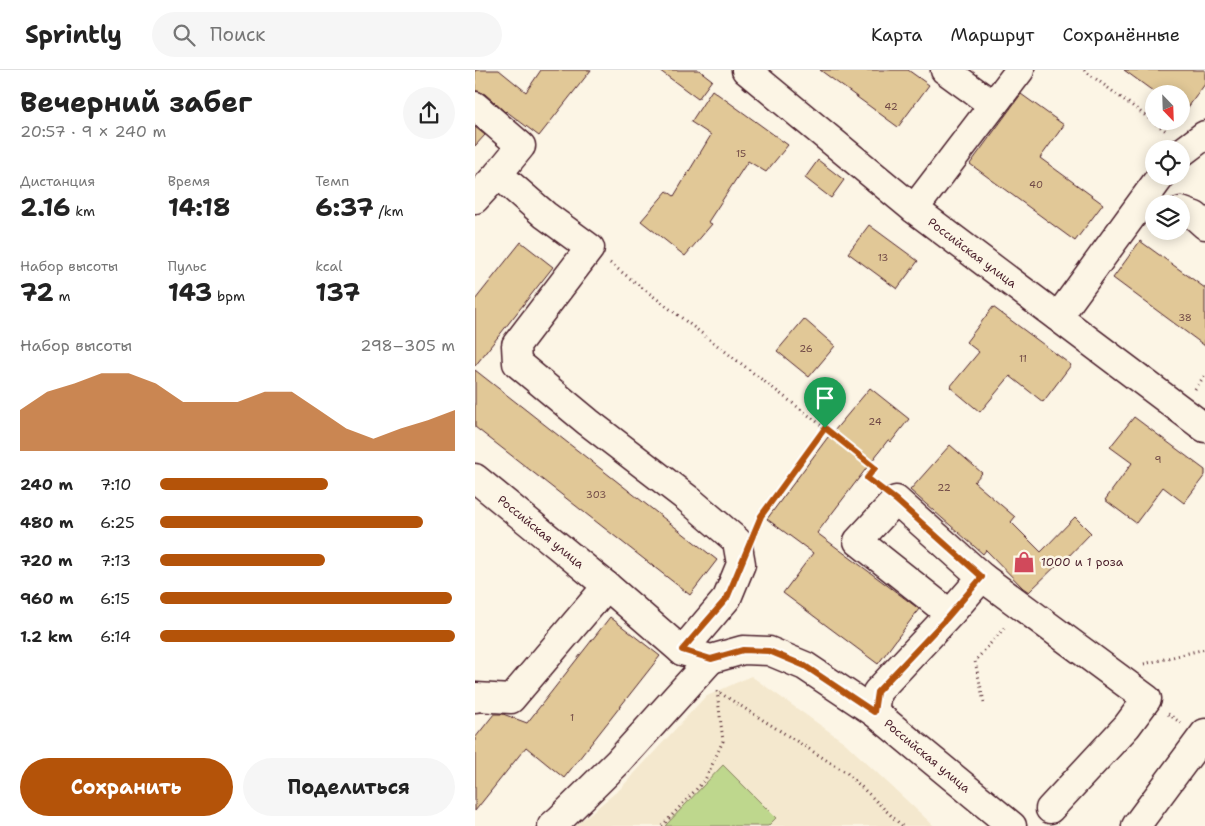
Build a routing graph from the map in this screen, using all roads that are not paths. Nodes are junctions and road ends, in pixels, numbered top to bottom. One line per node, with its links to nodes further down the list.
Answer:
1 (746, 70): 9 (street, Российская улица)
2 (945, 70): 4 (street)
3 (1020, 70): 4 (street)
4 (993, 105): 9 (street)
5 (475, 106): 6 (street)
6 (498, 174): 8 (street); 18 (street)
7 (1157, 192): 12 (street)
8 (475, 199)
9 (913, 208): 12 (street, Российская улица)
10 (1190, 214): 11 (street)
11 (1205, 225)
12 (1058, 317): 13 (street, Российская улица)
13 (1205, 428)
14 (475, 478): 16 (street, Российская улица)
15 (982, 577): 17 (street); 17 (street); 23 (street)
16 (607, 586): 18 (street, Российская улица); 20 (street)
17 (949, 614): 21 (street)
18 (682, 650): 19 (street, Российская улица)
19 (711, 659): 21 (street, Российская улица); 24 (street)
20 (475, 698)
21 (874, 712): 25 (street, Российская улица)
22 (1203, 735): 26 (street)
23 (1050, 809)
24 (552, 826)
25 (1012, 826)
26 (1136, 826)

